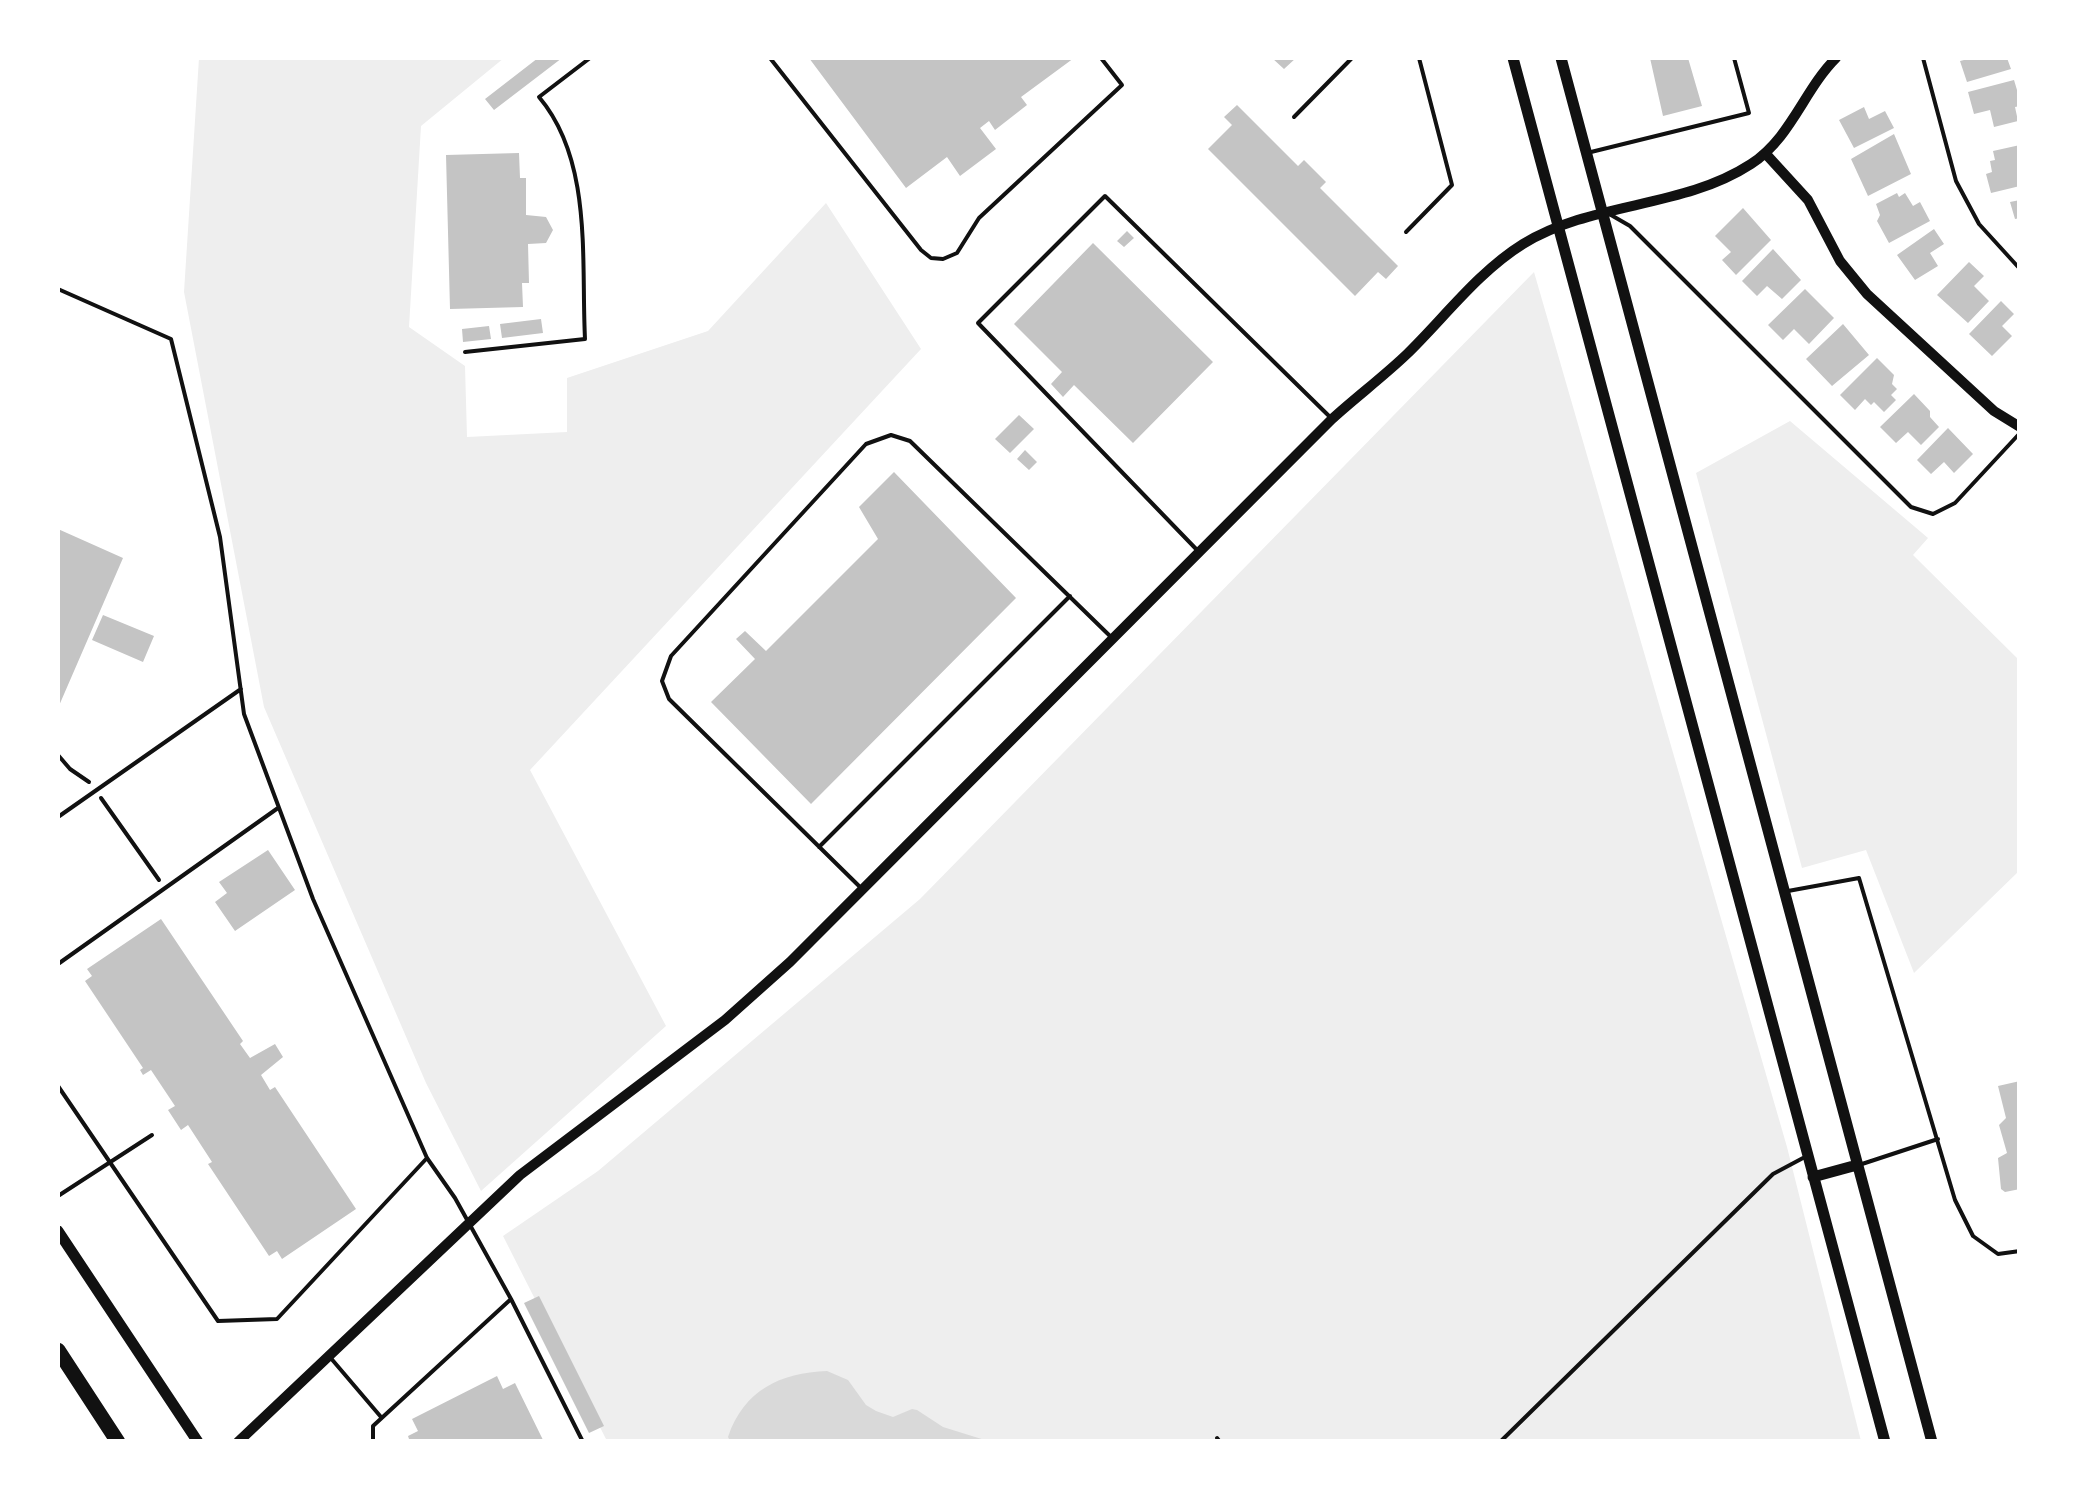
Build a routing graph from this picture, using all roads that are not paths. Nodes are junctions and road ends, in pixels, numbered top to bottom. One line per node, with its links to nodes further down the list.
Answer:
1 (590, 58): 19 (lane)
2 (770, 58): 3 (lane)
3 (1102, 58)
4 (1352, 58): 11 (lane)
5 (1418, 58): 16 (lane)
6 (1514, 58): 15 (main road)
7 (1562, 58): 12 (main road)
8 (1734, 58): 12 (lane)
9 (1836, 58): 13 (street)
10 (1923, 58): 17 (lane)
11 (1294, 118)
12 (1587, 153): 14 (main road)
13 (1765, 153): 14 (street); 21 (street)
14 (1602, 211): 15 (street); 21 (lane); 30 (main road)
15 (1557, 225): 20 (street); 35 (main road)
16 (1406, 232)
17 (2020, 269)
18 (58, 289): 25 (lane)
19 (464, 352)
20 (1332, 419): 22 (street); 22 (lane)
21 (2020, 430)
22 (1200, 552): 24 (street)
23 (1070, 596): 24 (lane); 28 (lane); 28 (lane)
24 (1113, 639): 29 (street)
25 (241, 689): 26 (lane); 27 (lane)
26 (280, 808): 31 (lane); 36 (lane)
27 (58, 817)
28 (819, 847): 29 (lane)
29 (862, 890): 41 (street)
30 (1784, 892): 34 (lane); 38 (main road)
31 (58, 964)
32 (58, 1086): 37 (lane)
33 (152, 1135): 37 (lane)
34 (1939, 1139): 38 (lane); 43 (lane)
35 (1808, 1156): 39 (main road); 53 (lane)
36 (427, 1158): 37 (lane); 41 (lane)
37 (110, 1162): 40 (lane)
38 (1857, 1166): 39 (main road); 55 (main road)
39 (1813, 1178): 54 (main road)
40 (58, 1196)
41 (468, 1224): 44 (lane); 46 (street)
42 (58, 1231): 49 (main road)
43 (2020, 1250)
44 (511, 1299): 47 (lane); 52 (lane)
45 (58, 1350): 48 (highway)
46 (328, 1355): 47 (lane); 50 (street)
47 (382, 1417): 51 (lane)
48 (118, 1442)
49 (198, 1442)
50 (238, 1442)
51 (373, 1442)
52 (583, 1442)
53 (1500, 1442)
54 (1886, 1442)
55 (1932, 1442)

